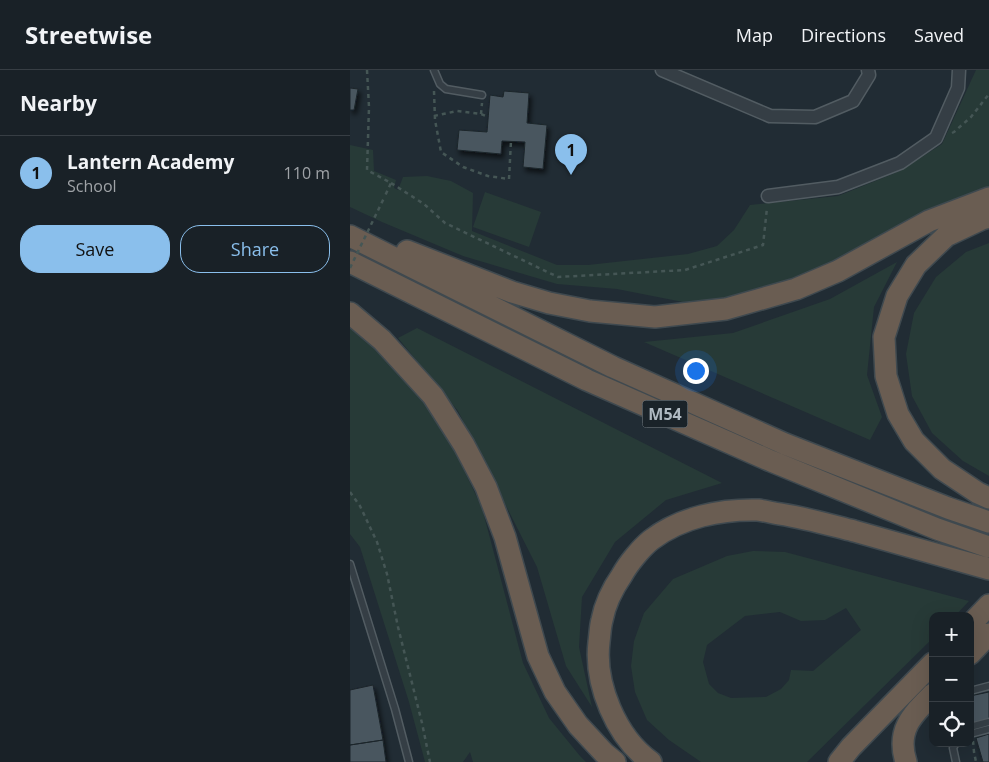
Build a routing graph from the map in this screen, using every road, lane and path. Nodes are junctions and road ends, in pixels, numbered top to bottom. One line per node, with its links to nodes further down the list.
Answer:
1 (366, 70): 13 (path)
2 (434, 70): 6 (lane)
3 (662, 70): 4 (street)
4 (868, 70)
5 (959, 70): 11 (street)
6 (438, 80): 8 (lane); 9 (path)
7 (989, 94): 11 (path)
8 (482, 95)
9 (434, 116): 10 (path); 12 (path)
10 (488, 118)
11 (936, 138): 14 (street)
12 (511, 141)
13 (391, 183): 14 (path); 19 (path, bridge)
14 (768, 196)
15 (989, 198): 17 (highway, M54)
16 (989, 217): 22 (highway)
17 (350, 235): 23 (highway, M54)
18 (350, 262): 24 (highway, M54)
19 (350, 268)
20 (350, 313): 43 (highway)
21 (350, 492): 42 (path)
22 (989, 498)
23 (989, 522)
24 (989, 547)
25 (350, 564): 41 (lane)
26 (989, 569): 44 (highway)
27 (989, 605): 28 (highway)
28 (974, 621)
29 (989, 634): 30 (highway)
30 (974, 650)
31 (929, 667): 45 (highway)
32 (989, 686): 33 (lane)
33 (974, 690)
34 (929, 698): 46 (highway)
35 (989, 722): 37 (lane)
36 (989, 729): 38 (lane)
37 (974, 730)
38 (974, 732)
39 (954, 747): 47 (lane)
40 (974, 747): 48 (path)
41 (409, 762)
42 (430, 762)
43 (616, 762)
44 (651, 762)
45 (839, 762)
46 (906, 762)
47 (956, 762)
48 (976, 762)

